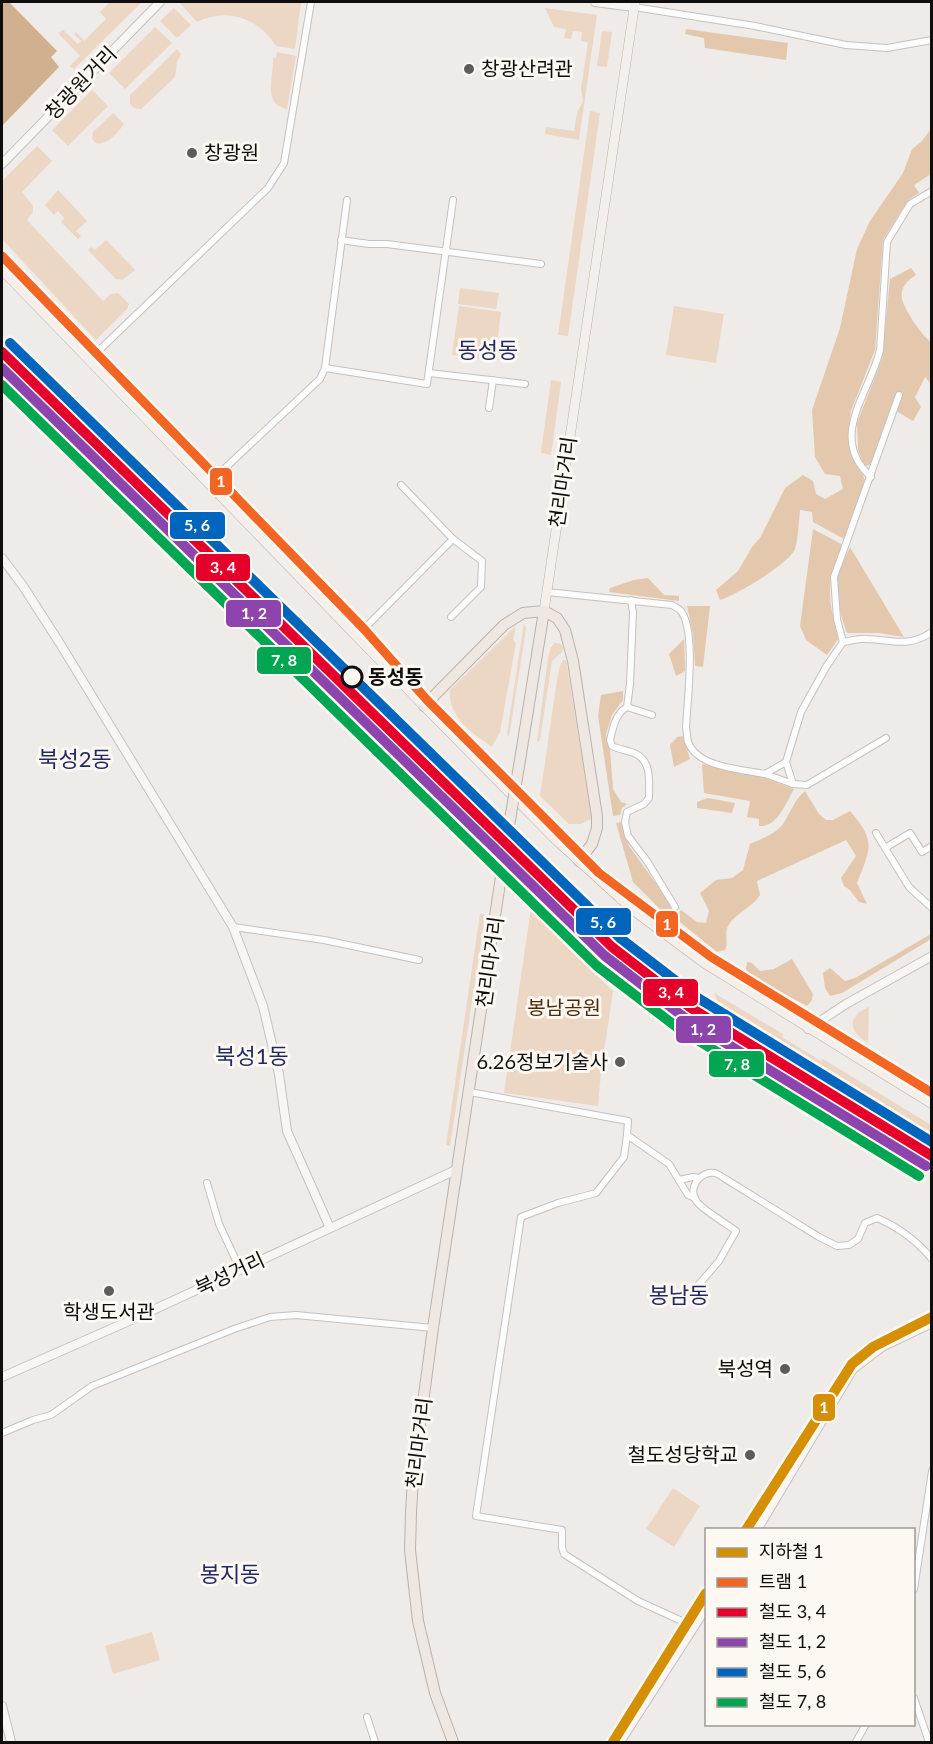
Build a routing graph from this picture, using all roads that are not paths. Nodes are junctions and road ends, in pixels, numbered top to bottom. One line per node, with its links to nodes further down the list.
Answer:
1 (160, 2): 6 (street, 창광원거리)
2 (311, 2): 14 (street)
3 (595, 2): 4 (street)
4 (634, 4): 5 (street); 26 (main road, 천리마거리)
5 (932, 40)
6 (2, 164)
7 (932, 191): 21 (street)
8 (347, 200): 10 (street)
9 (453, 200): 11 (street)
10 (341, 240): 11 (street); 15 (street)
11 (446, 251): 12 (street); 16 (street)
12 (541, 264)
13 (2, 270): 14 (main road)
14 (89, 360): 22 (main road)
15 (325, 368): 16 (street); 22 (street)
16 (429, 373): 17 (street)
17 (493, 380): 18 (street); 20 (street)
18 (525, 384)
19 (899, 395): 21 (street)
20 (489, 408)
21 (871, 477): 32 (street)
22 (208, 484): 31 (main road)
23 (401, 485): 24 (street)
24 (453, 539): 29 (street); 31 (street)
25 (2, 558): 46 (street)
26 (547, 592): 27 (street); 28 (main road, 천리마거리)
27 (631, 600): 34 (street); 38 (street)
28 (544, 611): 33 (highway); 43 (highway); 50 (highway, 천리마거리, bridge)
29 (451, 617)
30 (932, 632): 32 (street)
31 (357, 636): 33 (main road)
32 (843, 642): 37 (street)
33 (424, 706): 43 (main road)
34 (627, 707): 35 (street); 44 (street)
35 (652, 715)
36 (886, 738): 39 (street)
37 (786, 762): 38 (street); 39 (street)
38 (765, 774): 39 (street)
39 (793, 784)
40 (876, 833): 42 (street)
41 (932, 846): 42 (street)
42 (885, 848): 45 (street)
43 (579, 861): 49 (main road)
44 (675, 907)
45 (932, 908)
46 (233, 927): 48 (street); 58 (street)
47 (932, 956): 49 (street)
48 (419, 960)
49 (808, 1029): 51 (main road)
50 (470, 1092): 52 (street); 53 (highway, 천리마거리)
51 (932, 1104)
52 (627, 1135): 55 (street); 70 (street)
53 (458, 1169): 58 (street, 북성거리); 63 (highway, 천리마거리)
54 (699, 1178): 55 (street); 57 (street); 59 (street)
55 (679, 1180): 57 (street)
56 (207, 1184): 60 (street)
57 (695, 1198): 61 (street)
58 (330, 1228): 60 (street, 북성거리)
59 (932, 1259)
60 (240, 1269): 64 (street, 북성거리)
61 (687, 1298)
62 (932, 1323): 67 (street)
63 (433, 1328): 65 (street); 77 (highway, 천리마거리)
64 (2, 1377)
65 (2, 1433)
66 (932, 1471): 68 (street)
67 (758, 1528)
68 (915, 1582)
69 (705, 1610): 70 (street)
70 (694, 1627): 78 (street)
71 (915, 1701): 80 (street)
72 (2, 1706): 75 (street)
73 (367, 1717): 76 (street)
74 (865, 1726): 79 (street)
75 (11, 1743)
76 (375, 1743)
77 (453, 1743)
78 (620, 1743)
79 (856, 1743)
80 (929, 1743)

